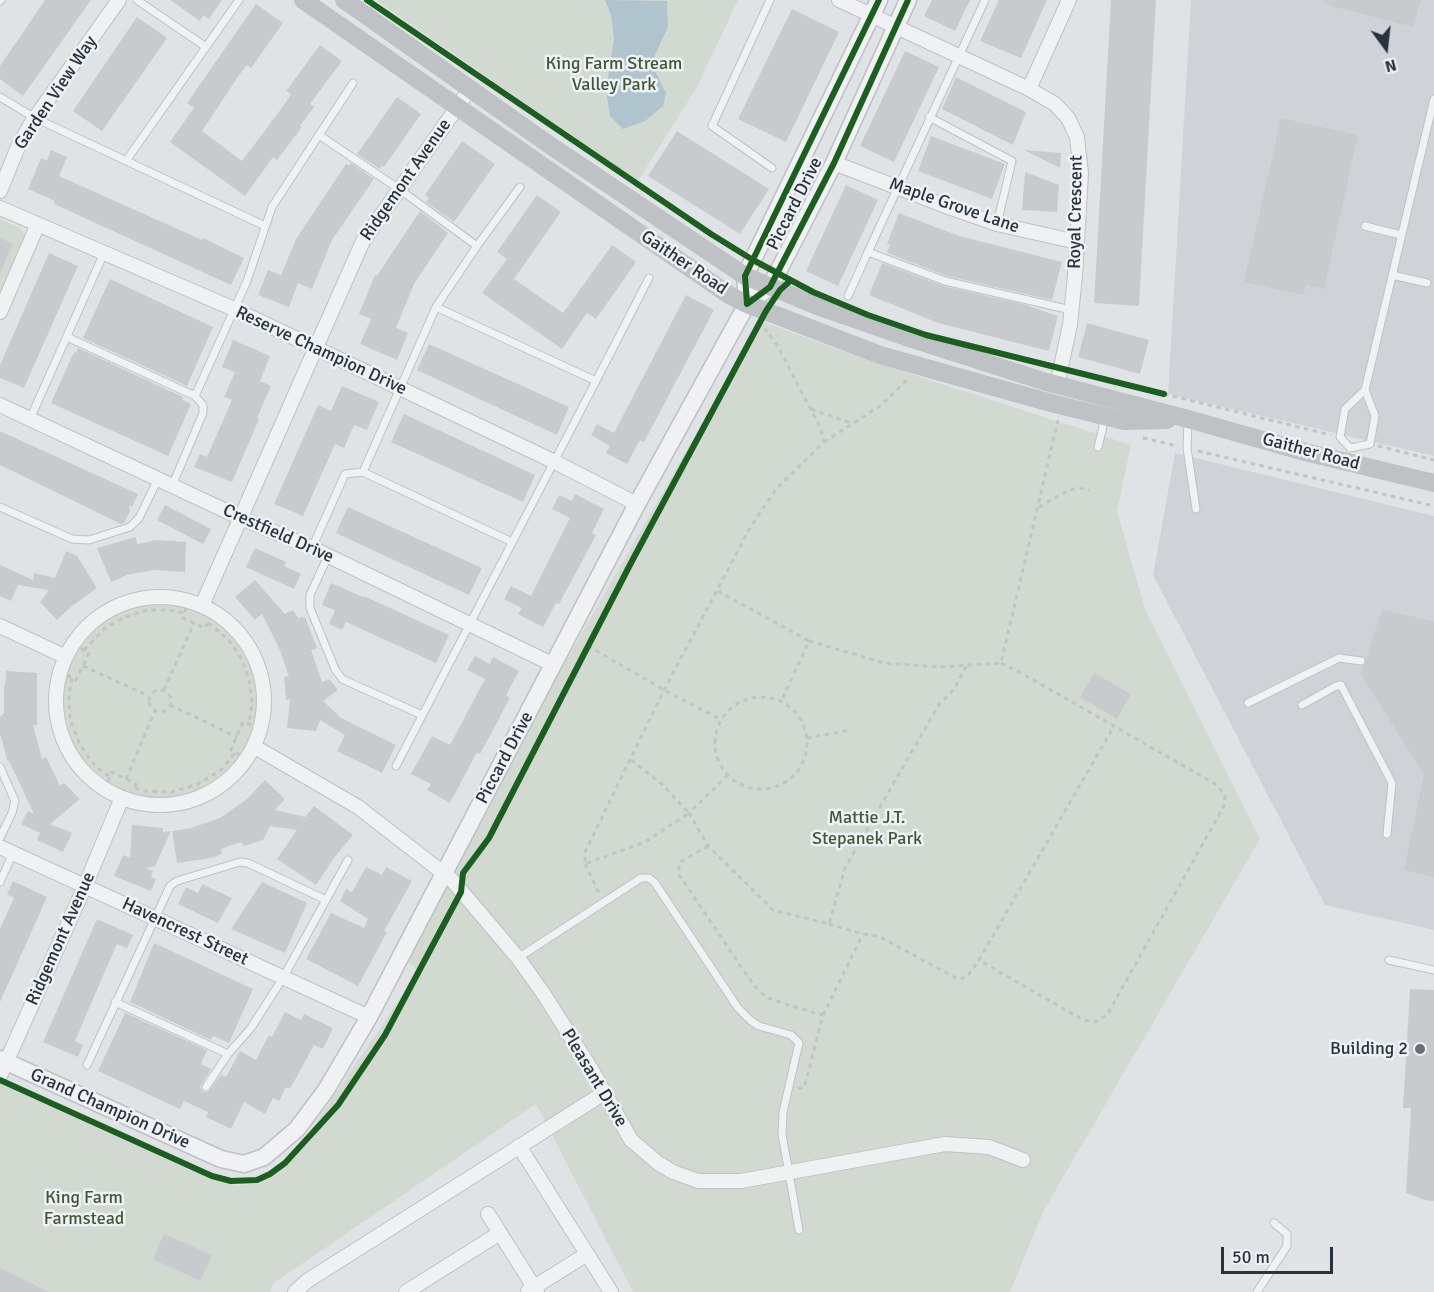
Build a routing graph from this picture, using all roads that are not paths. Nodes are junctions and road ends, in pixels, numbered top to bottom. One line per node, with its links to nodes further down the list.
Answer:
1 (119, 0): 23 (street, Garden View Way)
2 (138, 0): 14 (lane)
3 (239, 0): 14 (lane)
4 (303, 0): 21 (main road, Gaither Road)
5 (344, 0): 11 (main road, Gaither Road)
6 (770, 0): 27 (lane)
7 (839, 0): 12 (street, Royal Crescent)
8 (908, 0): 13 (street, Piccard Drive)
9 (985, 0): 15 (lane)
10 (1069, 0): 18 (street)
11 (366, 6): 17 (main road, Gaither Road)
12 (876, 8): 13 (street, Royal Crescent); 43 (street, Piccard Drive)
13 (896, 26): 15 (street, Royal Crescent); 26 (street, Piccard Drive)
14 (206, 47): 25 (lane)
15 (959, 55): 18 (street, Royal Crescent); 22 (lane)
16 (353, 83): 24 (lane)
17 (470, 89): 21 (street, Ridgemont Avenue); 43 (main road, Gaither Road)
18 (1029, 89): 38 (street, Royal Crescent)
19 (0, 97): 23 (lane)
20 (1434, 99): 37 (lane)
21 (457, 107): 30 (street, Ridgemont Avenue); 48 (main road, Gaither Road)
22 (929, 117): 29 (lane); 33 (lane)
23 (35, 118): 25 (lane); 31 (street, Garden View Way)
24 (319, 135): 30 (lane); 35 (lane)
25 (126, 161): 35 (lane)
26 (834, 162): 29 (street, Maple Grove Lane); 46 (street, Piccard Drive)
27 (772, 168)
28 (520, 187): 39 (lane)
29 (897, 187): 33 (street, Maple Grove Lane); 40 (lane)
30 (399, 189): 39 (lane); 54 (street, Ridgemont Avenue)
31 (0, 191)
32 (0, 208): 34 (street, Reserve Champion Drive)
33 (997, 224): 38 (street, Maple Grove Lane)
34 (38, 225): 41 (street, Reserve Champion Drive); 52 (street)
35 (265, 226): 50 (lane)
36 (1365, 226): 37 (lane)
37 (1401, 235): 42 (lane)
38 (1077, 242): 51 (street, Royal Crescent)
39 (477, 246): 49 (lane)
40 (868, 252): 47 (lane); 51 (lane)
41 (104, 253): 50 (street, Reserve Champion Drive); 53 (lane)
42 (1392, 275): 45 (lane); 58 (lane)
43 (745, 276): 46 (main road, Gaither Road); 48 (street)
44 (649, 278): 55 (lane)
45 (1427, 283)
46 (770, 287): 48 (street, Piccard Drive); 56 (main road, Gaither Road)
47 (849, 296)
48 (747, 304): 61 (main road, Gaither Road); 71 (street, Piccard Drive)
49 (436, 307): 55 (lane); 57 (lane)
50 (234, 309): 54 (street, Reserve Champion Drive); 59 (lane)
51 (1071, 310): 56 (street, Royal Crescent)
52 (0, 312)
53 (67, 337): 59 (lane); 62 (lane)
54 (315, 348): 57 (street, Reserve Champion Drive); 74 (street, Ridgemont Avenue)
55 (596, 381): 66 (lane)
56 (1057, 385): 63 (main road, Gaither Road)
57 (400, 388): 66 (street, Reserve Champion Drive); 67 (lane)
58 (1365, 390): 65 (lane); 65 (lane)
59 (195, 396): 70 (lane)
60 (0, 405): 62 (street, Crestfield Drive)
61 (1102, 416): 63 (main road, Gaither Road); 64 (lane)
62 (30, 419): 68 (street, Crestfield Drive)
63 (1188, 419): 65 (main road, Gaither Road); 73 (lane)
64 (1098, 447)
65 (1349, 455): 69 (main road, Gaither Road)
66 (555, 462): 71 (street, Reserve Champion Drive); 75 (lane)
67 (363, 472): 75 (lane); 76 (lane)
68 (158, 479): 70 (street, Crestfield Drive); 72 (lane)
69 (1434, 483)
70 (172, 486): 74 (street, Crestfield Drive)
71 (638, 504): 83 (street, Piccard Drive)
72 (0, 507)
73 (1196, 509)
74 (241, 518): 76 (street, Crestfield Drive); 78 (street, Ridgemont Avenue)
75 (512, 542): 79 (lane)
76 (312, 548): 77 (street, Crestfield Drive)
77 (328, 556): 79 (street, Crestfield Drive); 86 (lane)
78 (203, 603): 81 (street); 87 (street)
79 (470, 623): 83 (street, Crestfield Drive); 86 (lane)
80 (0, 626): 81 (street)
81 (64, 656): 90 (street)
82 (1361, 661): 84 (lane)
83 (554, 665): 95 (street, Piccard Drive)
84 (1248, 703)
85 (1302, 705): 91 (lane)
86 (422, 716): 88 (lane)
87 (255, 747): 90 (street); 95 (street, Pleasant Drive)
88 (396, 766)
89 (0, 767): 92 (lane)
90 (129, 793): 97 (street, Ridgemont Avenue)
91 (1388, 834)
92 (0, 838)
93 (6, 850): 96 (lane); 97 (street, Havencrest Street)
94 (348, 860): 98 (lane)
95 (444, 873): 100 (street, Pleasant Drive); 105 (street, Piccard Drive)
96 (0, 882)
97 (86, 886): 99 (street, Havencrest Street); 108 (street, Ridgemont Avenue)
98 (326, 900): 99 (lane); 103 (lane)
99 (156, 918): 103 (street, Havencrest Street); 104 (lane)
100 (518, 958): 110 (street, Pleasant Drive); 114 (lane)
101 (1389, 960): 102 (lane)
102 (1434, 970)
103 (283, 978): 105 (street, Havencrest Street); 106 (lane)
104 (115, 1002): 106 (lane); 107 (lane)
105 (369, 1017): 112 (street, Piccard Drive)
106 (228, 1054): 109 (lane)
107 (87, 1065)
108 (2, 1066): 112 (street, Grand Champion Drive)
109 (206, 1087)
110 (604, 1094): 111 (street); 114 (street, Pleasant Drive)
111 (519, 1146): 119 (street); 121 (street)
112 (221, 1159)
113 (1023, 1160): 114 (street, Pleasant Drive)
114 (789, 1172): 117 (lane)
115 (488, 1214): 118 (street)
116 (1274, 1223): 124 (lane)
117 (799, 1230)
118 (500, 1233): 120 (street); 122 (street)
119 (588, 1254): 120 (street); 123 (street)
120 (532, 1290)
121 (295, 1292)
122 (406, 1292)
123 (611, 1292)
124 (1257, 1292)

